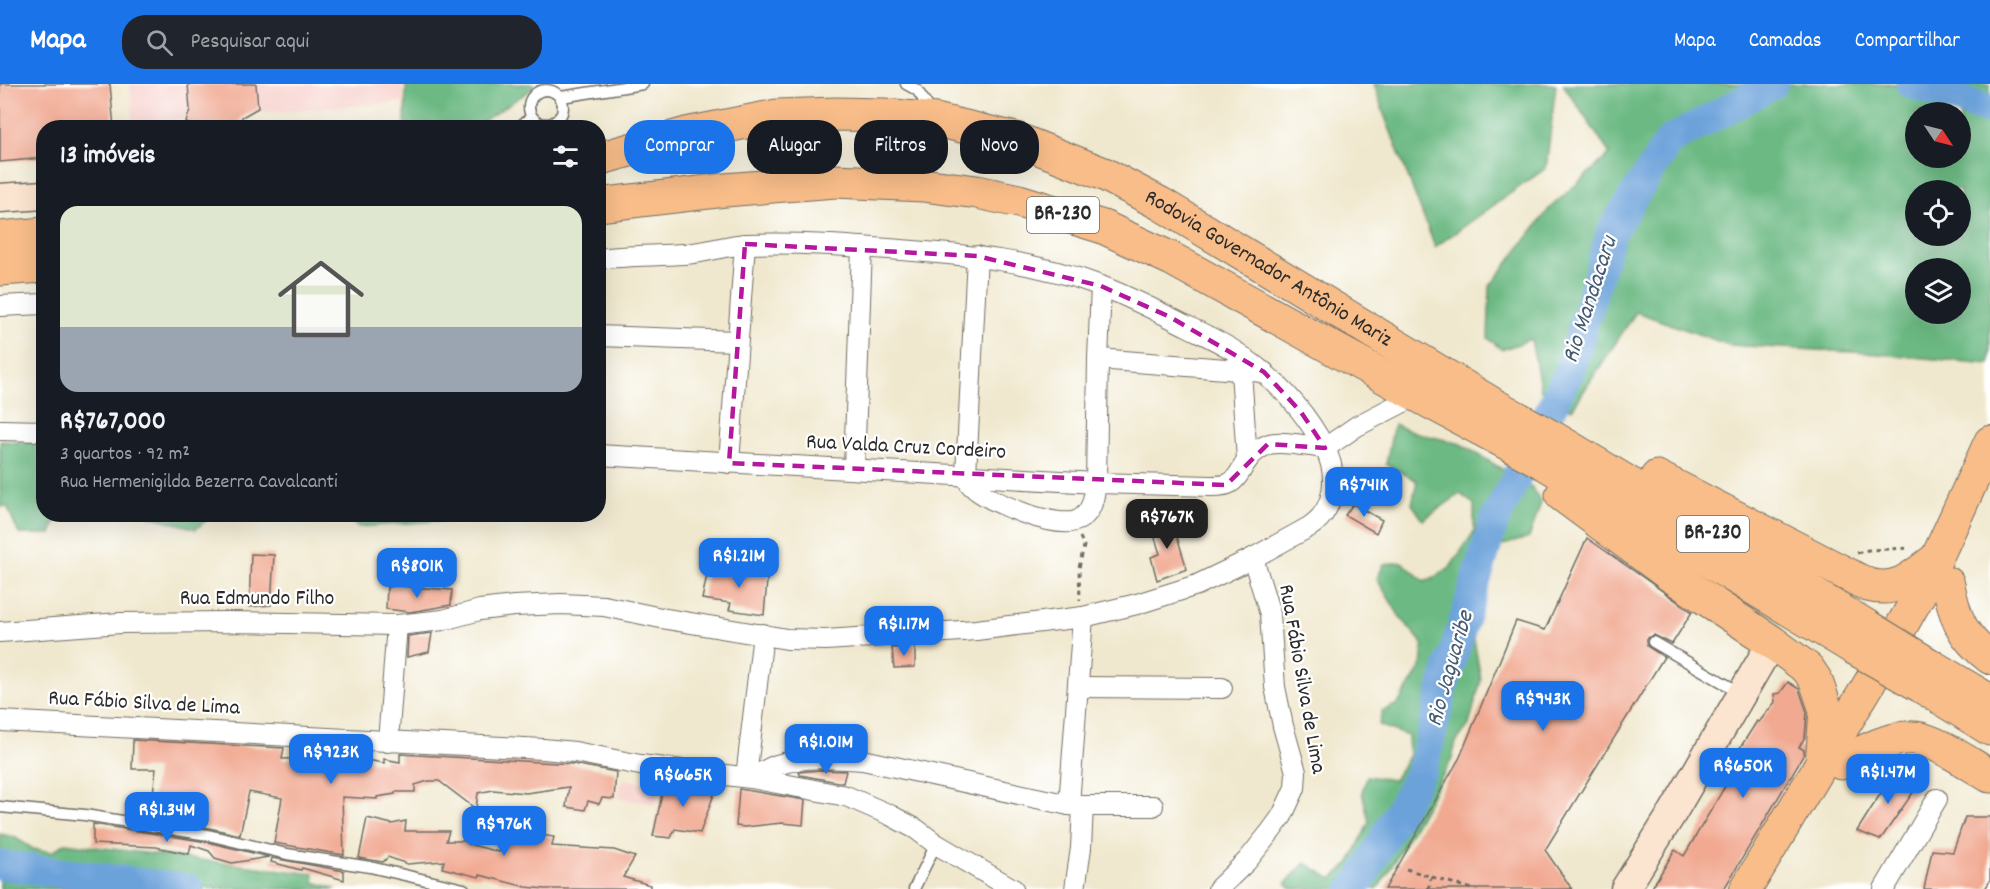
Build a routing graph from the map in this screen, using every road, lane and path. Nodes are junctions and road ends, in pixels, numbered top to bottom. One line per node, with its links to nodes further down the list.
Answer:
1 (643, 84): 4 (lane)
2 (906, 84): 10 (lane)
3 (548, 87): 5 (lane); 6 (lane)
4 (604, 87): 5 (lane)
5 (561, 97): 9 (lane)
6 (532, 117): 7 (lane); 8 (lane)
7 (528, 120)
8 (535, 120)
9 (557, 120)
10 (936, 120): 12 (highway, Rodovia Governador Antônio Mariz / BR-230)
11 (948, 123): 33 (highway, Rodovia Governador Antônio Mariz / BR-230)
12 (606, 157)
13 (36, 196): 14 (street)
14 (0, 198)
15 (606, 204): 32 (highway, Rodovia Governador Antônio Mariz / BR-230)
16 (36, 235): 17 (highway)
17 (0, 238)
18 (745, 244): 19 (street); 21 (street); 28 (street)
19 (862, 247): 20 (street); 42 (street)
20 (978, 256): 24 (street); 43 (street)
21 (606, 258)
22 (36, 267): 23 (highway)
23 (0, 269)
24 (1101, 286): 29 (street); 31 (street)
25 (36, 304): 26 (street)
26 (0, 306)
27 (606, 336): 28 (street)
28 (737, 342): 41 (street)
29 (1098, 359): 30 (street); 44 (street)
30 (1241, 371): 31 (street); 40 (street)
31 (1264, 372): 37 (street)
32 (1417, 395): 33 (highway, Rodovia Governador Antônio Mariz / BR-230); 37 (street)
33 (1488, 415): 38 (highway); 38 (highway, Rodovia Governador Antônio Mariz / BR-230)
34 (0, 430): 35 (street)
35 (36, 431)
36 (1990, 442): 48 (main road)
37 (1325, 448): 40 (street); 47 (street, Rua Edmundo Filho)
38 (1544, 448): 48 (highway); 54 (highway); 55 (highway, BR-230)
39 (606, 455): 41 (street, Rua Valda Cruz Cordeiro)
40 (1247, 460): 44 (street, Rua Valda Cruz Cordeiro)
41 (729, 463): 42 (street, Rua Valda Cruz Cordeiro)
42 (854, 468): 43 (street, Rua Valda Cruz Cordeiro)
43 (966, 474): 44 (street, Rua Valda Cruz Cordeiro); 46 (street)
44 (1096, 483): 46 (street)
45 (1990, 493): 48 (main road)
46 (1065, 523): 49 (path)
47 (1253, 558): 49 (street, Rua Edmundo Filho); 78 (street, Rua Fábio Silva de Lima)
48 (1941, 572): 55 (main road); 56 (main road)
49 (1083, 617): 52 (street, Rua Edmundo Filho); 57 (street)
50 (397, 625): 51 (street, Rua Edmundo Filho); 52 (street, Rua Edmundo Filho); 63 (street)
51 (0, 632)
52 (763, 634): 66 (street)
53 (1653, 642): 59 (lane)
54 (1772, 642): 59 (street); 64 (highway)
55 (1896, 656): 60 (highway, BR-230); 62 (highway, BR-230); 64 (main road)
56 (1990, 658)
57 (1078, 687): 58 (street); 68 (street)
58 (1222, 688)
59 (1742, 693): 81 (street)
60 (1990, 701)
61 (0, 721): 63 (street, Rua Fábio Silva de Lima)
62 (1990, 729)
63 (388, 742): 66 (street, Rua Fábio Silva de Lima)
64 (1831, 764): 65 (highway); 82 (main road); 83 (main road)
65 (1990, 776)
66 (749, 777): 68 (street); 71 (street, Rua Fábio Silva de Lima)
67 (1937, 799): 84 (street)
68 (1076, 806): 69 (street); 77 (street)
69 (1153, 806)
70 (0, 807): 74 (lane)
71 (936, 844): 75 (lane); 76 (street, Rua Fábio Silva de Lima)
72 (1406, 869): 73 (path)
73 (1432, 876): 79 (path); 80 (path)
74 (464, 889)
75 (914, 889)
76 (1013, 889)
77 (1075, 889)
78 (1218, 889)
79 (1428, 889)
80 (1472, 889)
81 (1625, 889)
82 (1746, 889)
83 (1766, 889)
84 (1884, 889)

